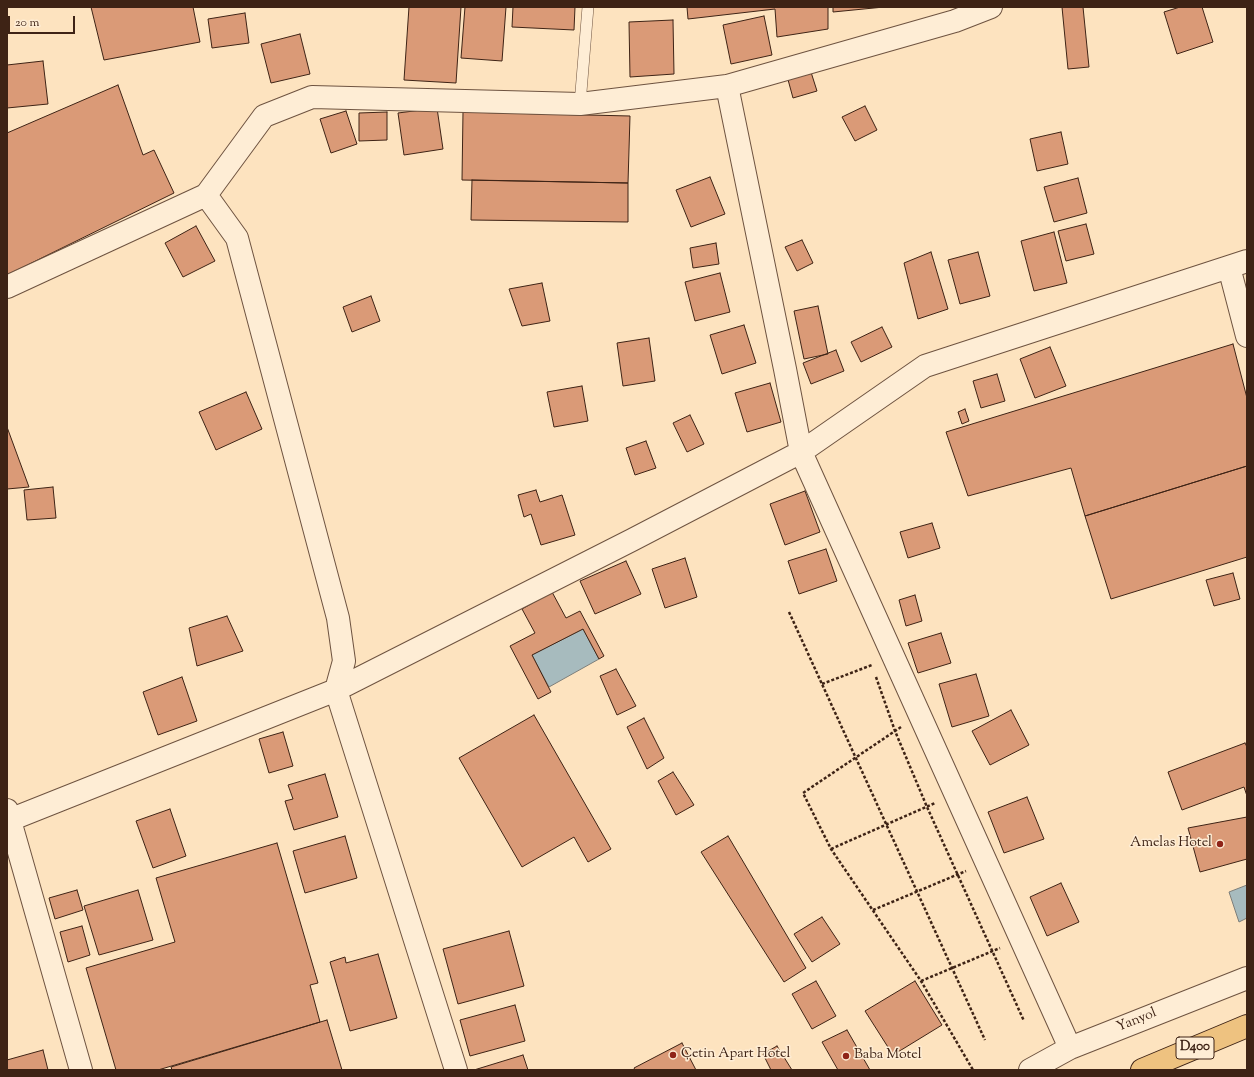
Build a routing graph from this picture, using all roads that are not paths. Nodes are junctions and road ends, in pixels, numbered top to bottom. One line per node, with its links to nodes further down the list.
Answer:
1 (588, 7): 4 (lane)
2 (991, 7): 3 (street)
3 (727, 86): 4 (street); 9 (street)
4 (580, 104): 5 (street)
5 (206, 195): 7 (street); 10 (street)
6 (1238, 264): 8 (street); 9 (street)
7 (7, 287)
8 (1247, 336)
9 (801, 452): 10 (street); 14 (street)
10 (336, 690): 11 (street); 16 (street)
11 (8, 817): 15 (street)
12 (1247, 978): 14 (street, Yanyol)
13 (1247, 1026): 18 (highway, D400)
14 (1070, 1048): 17 (street, Yanyol)
15 (81, 1070)
16 (456, 1070)
17 (1030, 1070)
18 (1142, 1070)

